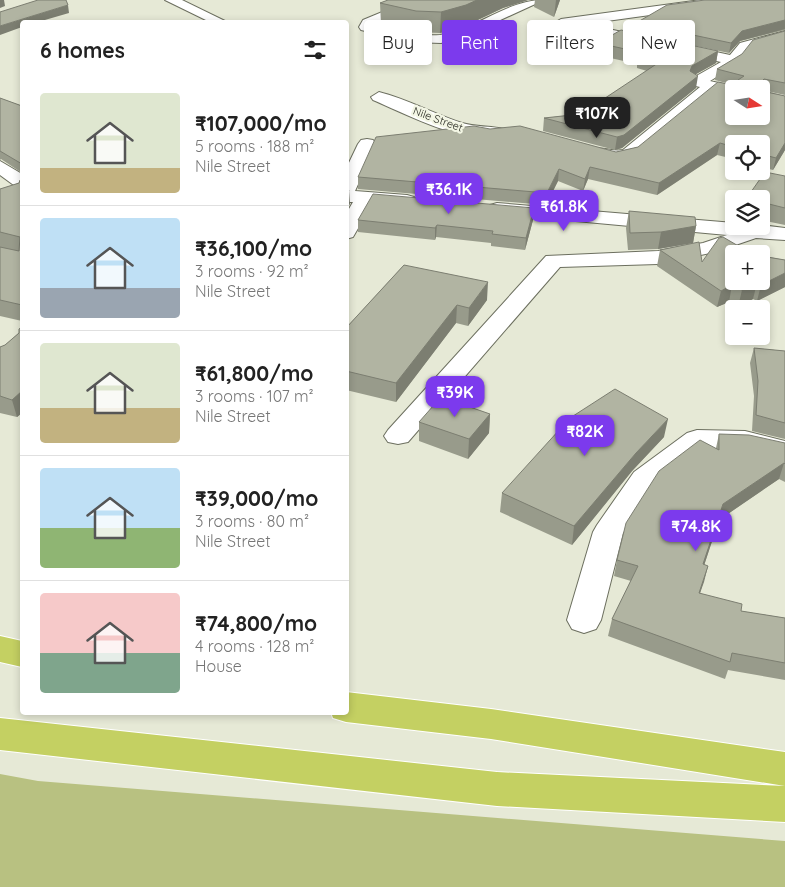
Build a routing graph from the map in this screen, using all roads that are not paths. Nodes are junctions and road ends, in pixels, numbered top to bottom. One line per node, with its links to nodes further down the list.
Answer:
1 (171, 0): 7 (street)
2 (422, 0): 3 (street)
3 (538, 0)
4 (636, 0): 6 (street)
5 (730, 0): 6 (street)
6 (656, 10): 9 (street)
7 (216, 20)
8 (785, 36): 9 (street)
9 (734, 60): 10 (street)
10 (711, 86): 11 (street); 15 (street)
11 (725, 89)
12 (379, 97): 13 (street, Nile Street)
13 (512, 131)
14 (367, 144): 18 (street)
15 (584, 148)
16 (0, 168): 17 (street)
17 (20, 181)
18 (349, 183)
19 (356, 197): 20 (street); 22 (street)
20 (424, 203)
21 (483, 208): 23 (street)
22 (349, 222)
23 (725, 227)
24 (770, 232): 25 (street)
25 (785, 234)
26 (747, 235): 27 (street)
27 (398, 436)
28 (785, 450): 29 (street)
29 (584, 620)
30 (0, 649): 31 (highway)
31 (20, 654)
32 (349, 707): 34 (highway)
33 (0, 734): 35 (highway)
34 (785, 769)
35 (785, 804)

